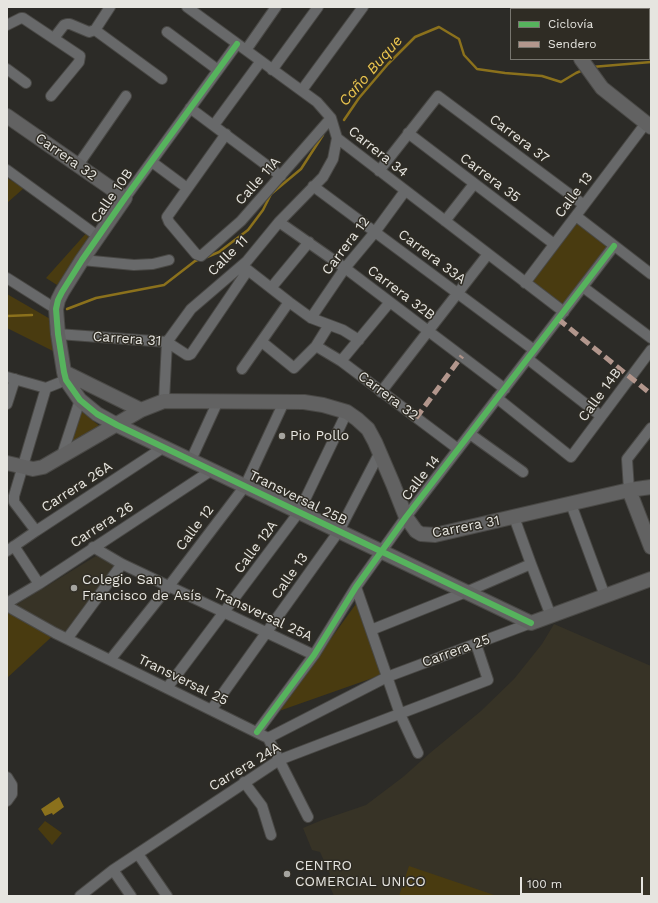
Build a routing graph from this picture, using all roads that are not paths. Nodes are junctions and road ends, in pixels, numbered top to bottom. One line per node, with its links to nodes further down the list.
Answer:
1 (110, 7): 7 (street)
2 (187, 7): 10 (street, Carrera 34)
3 (276, 7): 11 (street)
4 (318, 7): 16 (street)
5 (363, 7): 19 (street)
6 (7, 25): 9 (street)
7 (95, 30): 9 (street); 17 (street)
8 (167, 32): 15 (street)
9 (54, 38): 20 (street)
10 (237, 44): 11 (street, Carrera 34); 15 (street, Calle 10B)
11 (246, 50): 13 (street, Carrera 34)
12 (582, 60): 26 (street)
13 (261, 61): 16 (street, Carrera 34); 25 (street)
14 (7, 69): 18 (street)
15 (218, 70): 22 (street, Calle 10B)
16 (272, 70): 19 (street, Carrera 34)
17 (162, 79)
18 (26, 83)
19 (302, 90): 24 (street, Carrera 34)
20 (51, 96)
21 (126, 96): 31 (street)
22 (190, 108): 25 (street); 30 (street, Calle 10B)
23 (7, 116): 31 (street, Carrera 32)
24 (331, 118): 29 (street, Carrera 34); 34 (street, Calle 11A)
25 (214, 124): 28 (street)
26 (648, 125): 40 (street, Calle 13)
27 (408, 133): 33 (street); 35 (street, Carrera 35); 40 (street, Carrera 37)
28 (226, 134): 34 (street); 37 (street)
29 (337, 138): 33 (street, Carrera 34); 36 (street, Calle 11)
30 (152, 162): 37 (street); 39 (street, Calle 10B)
31 (78, 165): 39 (street, Carrera 32)
32 (7, 170): 45 (street)
33 (379, 171): 38 (street, Carrera 34)
34 (282, 176): 37 (street, Calle 11A)
35 (474, 184): 42 (street); 47 (street, Carrera 35)
36 (313, 186): 43 (street, Calle 11); 44 (street, Carrera 33A)
37 (187, 188)
38 (405, 191): 42 (street, Carrera 34); 44 (street, Carrera 12)
39 (125, 198): 45 (street, Calle 10B)
40 (584, 205): 41 (street, Calle 13)
41 (576, 216): 47 (street, Calle 13); 48 (street)
42 (445, 221): 49 (street, Carrera 34)
43 (278, 222): 46 (street, Carrera 32B); 52 (street, Calle 11)
44 (375, 232): 53 (street, Carrera 12); 59 (street, Carrera 33A)
45 (99, 237): 50 (street, Calle 10B)
46 (309, 242): 53 (street, Carrera 32B); 58 (street)
47 (554, 244): 56 (street, Calle 13)
48 (614, 246): 54 (street); 57 (street, Calle 14)
49 (488, 254): 56 (street, Carrera 34); 59 (street)
50 (82, 260): 51 (street); 62 (street, Calle 10B)
51 (169, 260)
52 (245, 267): 58 (street); 70 (street, Calle 11); 70 (street, Carrera 31)
53 (345, 268): 61 (street, Carrera 32B); 64 (street, Carrera 12)
54 (651, 274)
55 (7, 278): 62 (street)
56 (525, 283): 63 (street, Carrera 34)
57 (583, 287): 63 (street, Calle 14); 68 (street)
58 (271, 288): 60 (street)
59 (457, 294): 66 (street); 73 (street, Carrera 33A)
60 (289, 302): 64 (street); 71 (street)
61 (390, 302): 66 (street, Carrera 32B); 69 (street)
62 (56, 309): 67 (street, Calle 10B)
63 (564, 312): 73 (street, Calle 14)
64 (311, 318): 65 (street)
65 (329, 325): 69 (street); 72 (street)
66 (428, 331): 81 (street, Carrera 32B); 82 (street)
67 (58, 334): 70 (street, Carrera 31); 78 (street, Calle 10B)
68 (651, 338)
69 (359, 340): 76 (street)
70 (167, 342): 85 (street)
71 (262, 342): 72 (street); 77 (street)
72 (316, 346): 76 (street, Carrera 32)
73 (534, 350): 75 (street, Calle 14)
74 (651, 350): 91 (street, Calle 14B)
75 (528, 359): 81 (street, Calle 14); 91 (street)
76 (341, 361): 82 (street, Carrera 32)
77 (242, 370)
78 (65, 376): 80 (street); 84 (street, Transversal 25B); 89 (street)
79 (11, 378): 80 (street); 88 (street)
80 (46, 388): 101 (street)
81 (505, 388): 83 (street, Calle 14)
82 (381, 392): 96 (street, Carrera 32)
83 (497, 398): 91 (street, Calle 14B); 94 (street, Calle 14)
84 (80, 400): 92 (street, Transversal 25B); 98 (street)
85 (164, 401): 86 (street, Carrera 31); 89 (street, Carrera 31)
86 (218, 401): 87 (street, Carrera 31); 99 (street)
87 (284, 402): 90 (street, Carrera 31); 104 (street, Calle 12)
88 (7, 404)
89 (142, 410): 92 (street, Carrera 31)
90 (347, 412): 97 (street, Carrera 31); 108 (street, Calle 12A)
91 (601, 416)
92 (117, 425): 95 (street, Transversal 25B); 98 (street, Carrera 31)
93 (651, 428): 106 (street)
94 (470, 434): 96 (street, Calle 14); 103 (street)
95 (164, 447): 99 (street, Transversal 25B); 111 (street, Carrera 26A)
96 (458, 449): 109 (street, Calle 14)
97 (380, 452): 109 (street, Carrera 31); 112 (street, Calle 13)
98 (62, 455): 101 (street, Carrera 31)
99 (191, 460): 102 (street, Transversal 25B)
100 (7, 463): 101 (street)
101 (22, 468): 111 (street)
102 (212, 470): 104 (street, Transversal 25B); 114 (street, Carrera 26)
103 (523, 472)
104 (245, 486): 108 (street, Transversal 25B); 121 (street, Calle 12)
105 (651, 487): 106 (street, Carrera 31)
106 (629, 490): 107 (street, Carrera 31); 113 (street)
107 (571, 504): 110 (street, Carrera 31); 124 (street)
108 (299, 512): 112 (street, Transversal 25B); 126 (street, Calle 12A)
109 (406, 517): 110 (street, Carrera 31); 116 (street, Calle 14)
110 (514, 517): 118 (street)
111 (36, 530): 115 (street, Carrera 26A)
112 (339, 531): 116 (street, Transversal 25B); 130 (street, Calle 13)
113 (651, 547)
114 (93, 548): 117 (street, Transversal 25A); 120 (street, Carrera 26)
115 (11, 549): 120 (street)
116 (382, 552): 122 (street, Calle 14); 123 (street, Transversal 25B)
117 (122, 564): 121 (street, Transversal 25A); 131 (street)
118 (531, 564): 123 (street); 127 (street)
119 (651, 579): 124 (street, Carrera 25)
120 (39, 584): 125 (street, Carrera 26)
121 (169, 586): 126 (street, Transversal 25A); 134 (street, Calle 12)
122 (356, 587): 129 (street); 133 (street, Calle 14)
123 (466, 592): 128 (street, Transversal 25B); 129 (street)
124 (605, 596): 127 (street, Carrera 25)
125 (7, 605): 131 (street, Transversal 25)
126 (225, 612): 130 (street, Transversal 25A); 136 (street, Calle 12A)
127 (551, 616): 128 (street, Carrera 25)
128 (531, 623): 132 (street, Carrera 25)
129 (371, 630): 135 (street)
130 (267, 632): 133 (street, Transversal 25A); 137 (street, Calle 13)
131 (67, 639): 134 (street, Transversal 25)
132 (476, 644): 135 (street, Carrera 25); 138 (street, Carrera 24A)
133 (314, 655): 139 (street, Calle 14)
134 (110, 660): 136 (street, Transversal 25)
135 (387, 677): 138 (street); 140 (street, Carrera 25)
136 (167, 688): 137 (street, Transversal 25)
137 (211, 710): 139 (street, Transversal 25)
138 (400, 714): 141 (street); 142 (street, Carrera 24A)
139 (257, 732): 140 (street, Transversal 25)
140 (268, 738): 142 (street)
141 (418, 753)
142 (279, 760): 144 (street, Carrera 24A); 146 (street)
143 (7, 777): 145 (street)
144 (244, 782): 147 (street); 148 (street, Carrera 24A)
145 (7, 801)
146 (308, 816)
147 (271, 835)
148 (138, 854): 149 (street, Carrera 24A); 152 (street)
149 (113, 870): 150 (street, Carrera 24A); 151 (street)
150 (80, 896)
151 (131, 896)
152 (167, 896)

